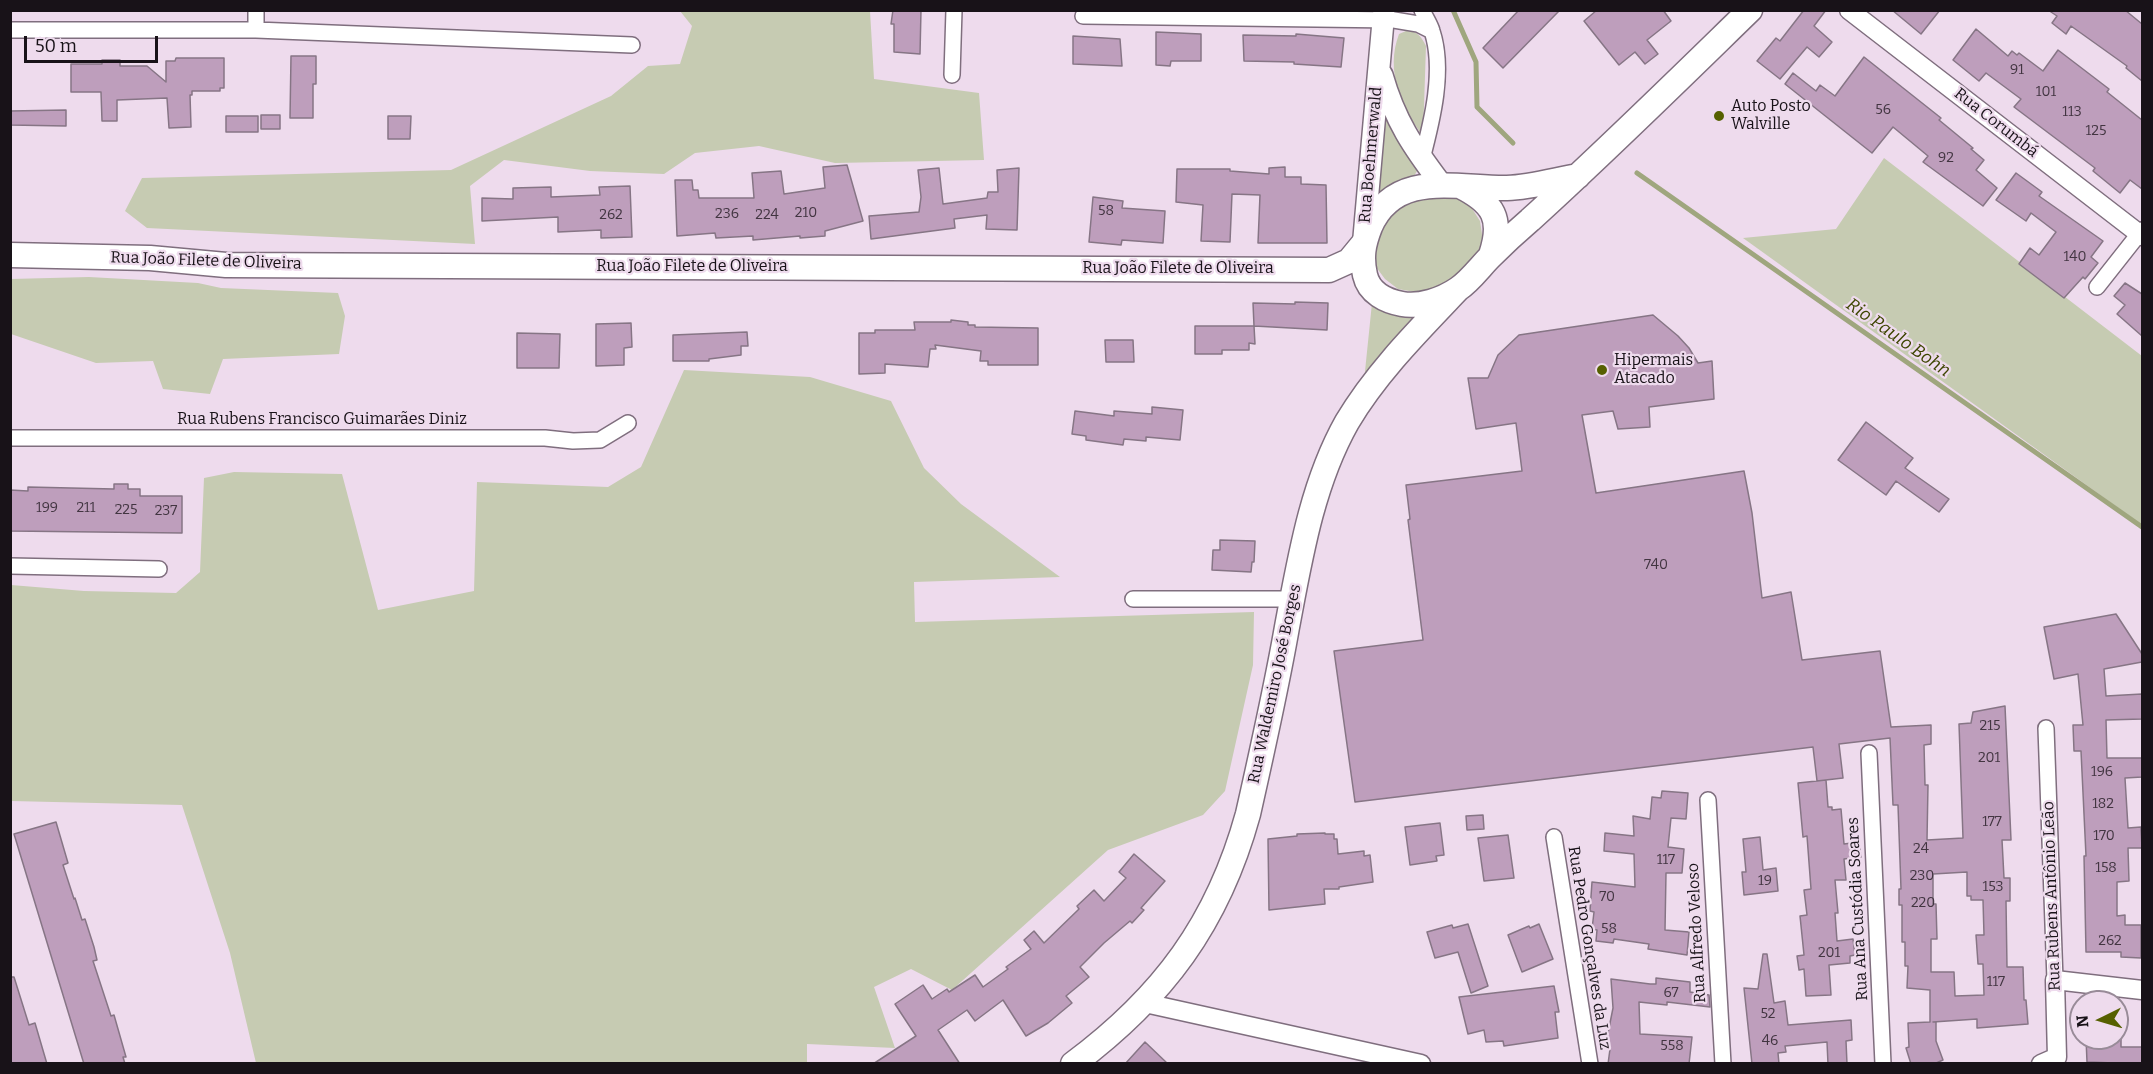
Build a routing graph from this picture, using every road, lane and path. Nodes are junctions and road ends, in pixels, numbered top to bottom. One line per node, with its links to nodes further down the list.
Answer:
1 (256, 10): 9 (street)
2 (954, 10): 13 (street)
3 (1422, 10): 10 (street)
4 (1750, 10): 15 (main road)
5 (1849, 10): 17 (street, Rua Corumbá)
6 (1383, 15): 7 (street); 10 (street); 12 (main road, Rua Boehmerwald)
7 (1083, 16)
8 (10, 30): 9 (street)
9 (256, 30): 11 (street)
10 (1432, 31): 14 (street)
11 (632, 45)
12 (1379, 66): 14 (main road, Rua Boehmerwald); 18 (main road, Rua Boehmerwald)
13 (952, 75)
14 (1422, 159): 16 (main road, Rua Boehmerwald)
15 (1578, 176): 16 (main road); 20 (main road)
16 (1450, 184): 18 (main road); 20 (main road)
17 (2142, 233): 21 (street)
18 (1363, 244): 19 (main road, Rua João Filete de Oliveira); 22 (main road)
19 (10, 255)
20 (1491, 255): 22 (main road)
21 (2097, 287)
22 (1458, 289): 27 (main road, Rua Waldemiro José Borges)
23 (628, 423): 24 (street, Rua Rubens Francisco Guimarães Diniz)
24 (10, 438)
25 (10, 566): 26 (street)
26 (159, 569)
27 (1293, 598): 28 (street); 35 (main road, Rua Waldemiro José Borges)
28 (1133, 599)
29 (2046, 728): 33 (street, Rua Rubens Antônio Leão)
30 (1869, 753): 41 (street, Rua Ana Custódia Soares)
31 (1708, 800): 40 (street, Rua Alfredo Veloso)
32 (1554, 837): 39 (street, Rua Pedro Gonçalves da Luz)
33 (2055, 980): 34 (street); 36 (street, Rua Rubens Antônio Leão)
34 (2142, 990)
35 (1145, 1003): 37 (main road, Rua Waldemiro José Borges); 38 (street)
36 (2052, 1061)
37 (1072, 1064)
38 (1421, 1064)
39 (1590, 1064)
40 (1722, 1064)
41 (1883, 1064)

